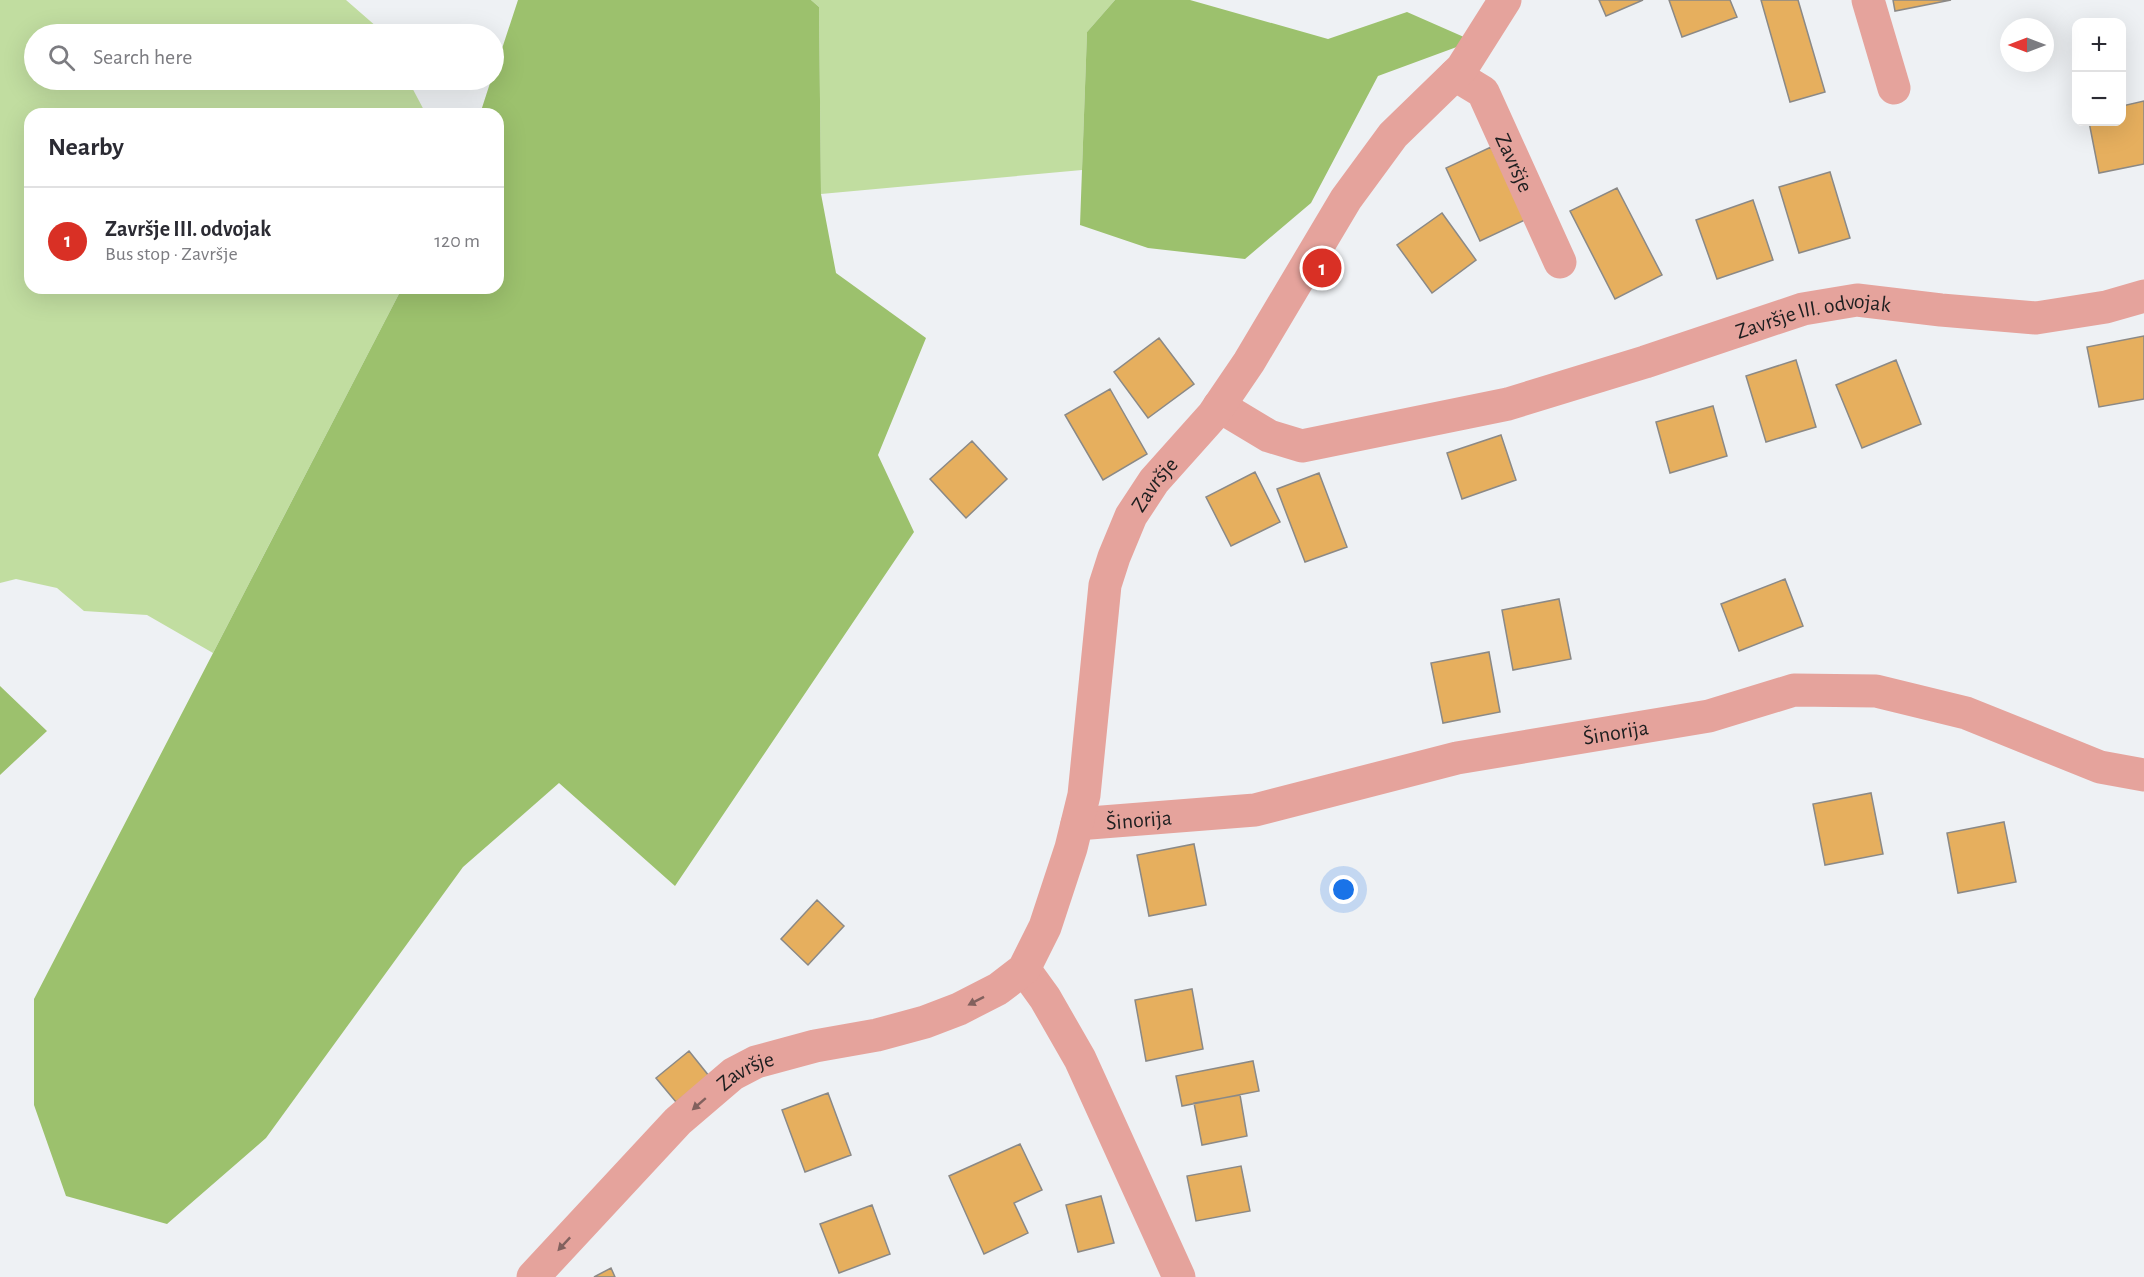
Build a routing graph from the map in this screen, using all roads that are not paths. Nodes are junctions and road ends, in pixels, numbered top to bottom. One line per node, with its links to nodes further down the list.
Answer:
1 (1505, 0): 3 (street, Završje)
2 (1868, 0): 4 (street)
3 (1455, 75): 5 (street, Završje); 7 (street, Završje)
4 (1894, 88)
5 (1560, 262)
6 (2144, 296): 7 (street, Završje III. odvojak)
7 (1219, 406): 9 (street, Završje)
8 (2144, 775): 9 (street, Šinorija)
9 (1077, 824): 10 (street, Završje)
10 (1024, 969): 11 (street, Završje, one-way to 11); 12 (street)
11 (533, 1277)
12 (1179, 1277)

